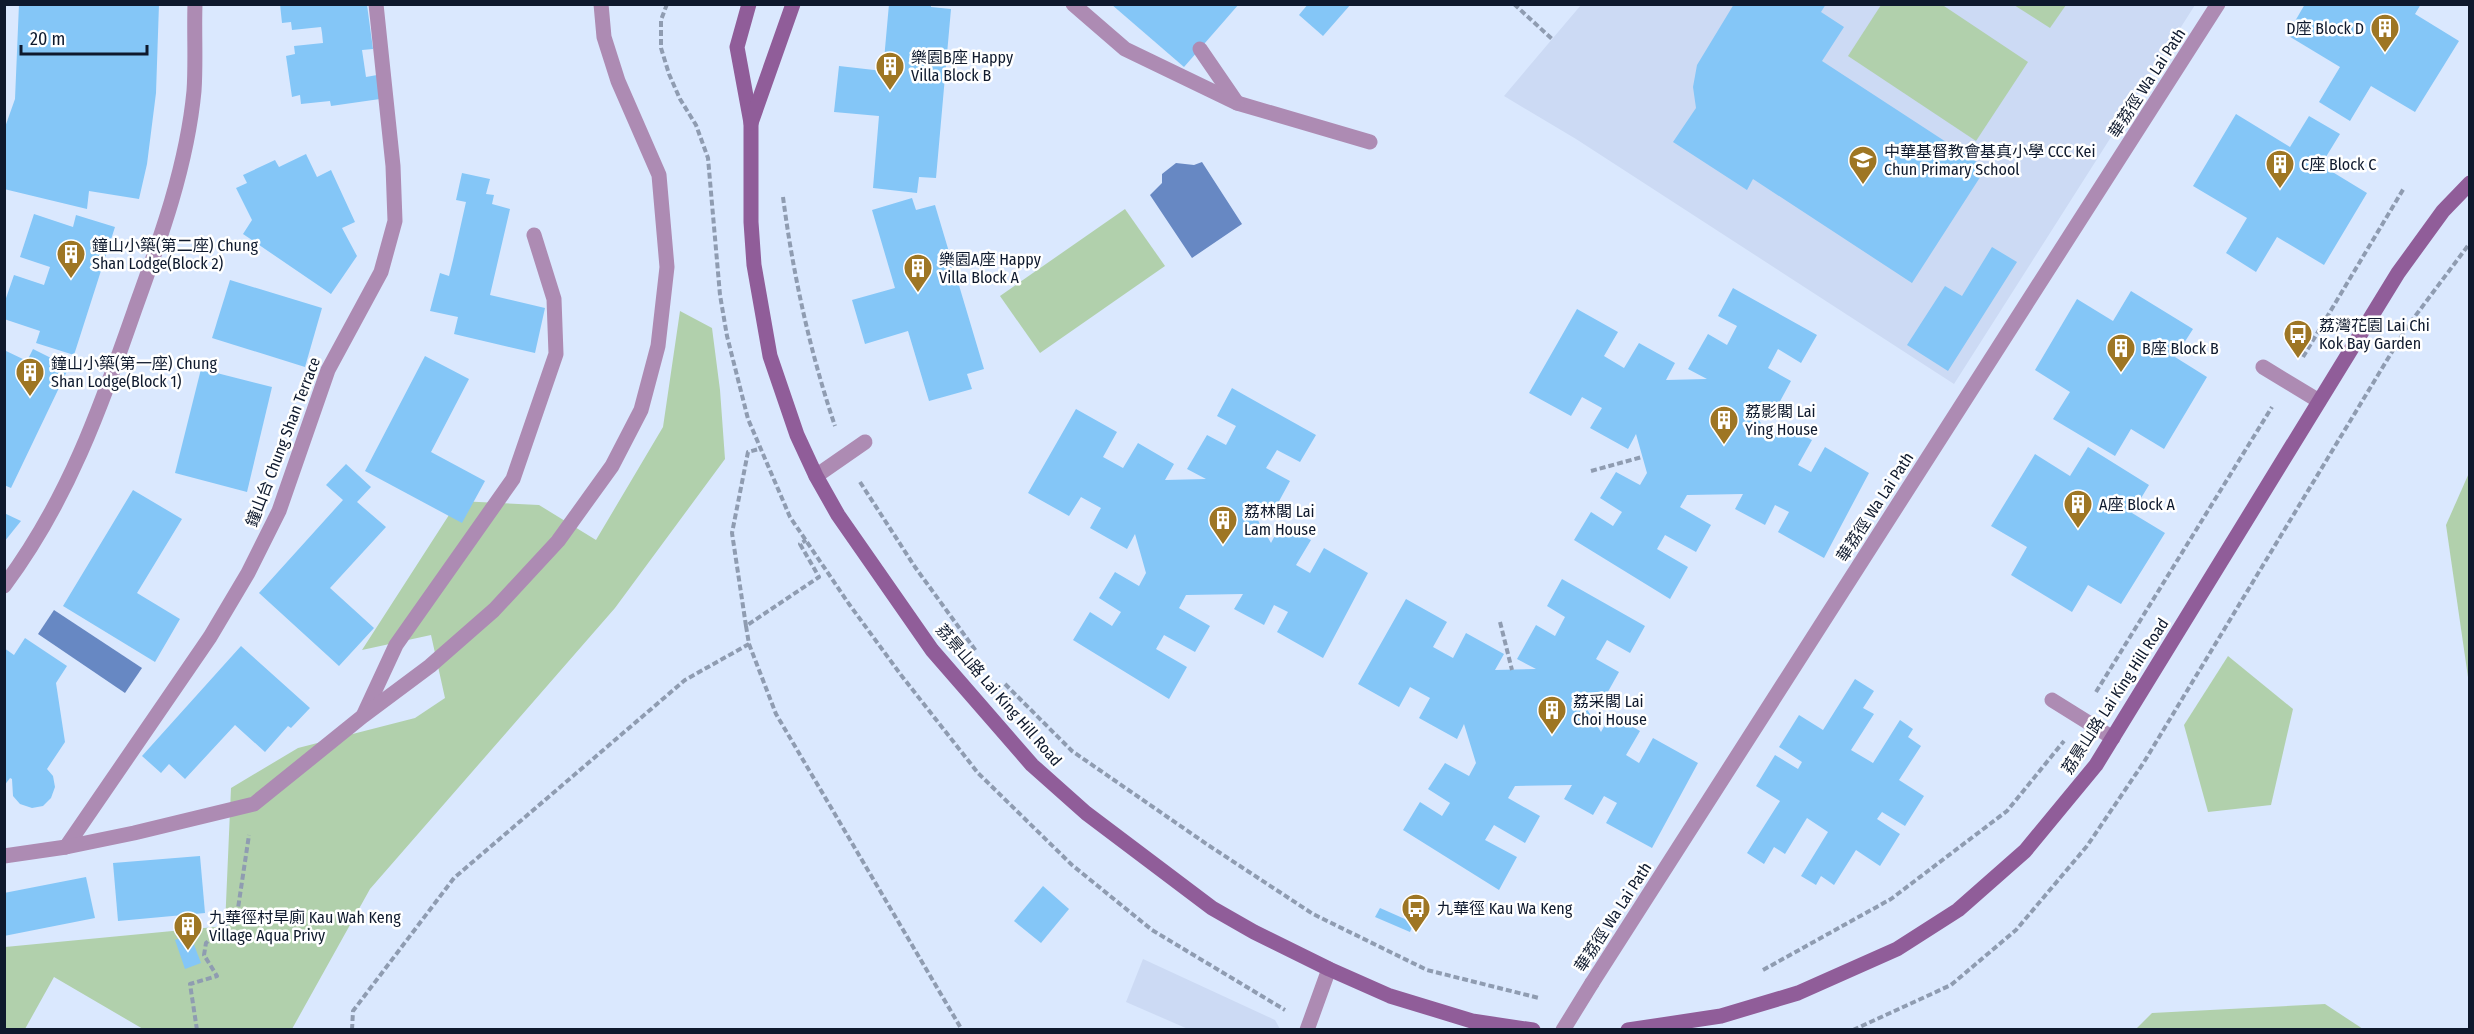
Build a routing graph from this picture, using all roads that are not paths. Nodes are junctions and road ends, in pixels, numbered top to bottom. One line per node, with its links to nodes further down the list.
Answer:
1 (195, 4): 18 (street)
2 (376, 4): 22 (street, 鐘山台 Chung Shan Terrace)
3 (601, 4): 20 (street)
4 (749, 4): 10 (main road, 荔景山路 Lai King Hill Road)
5 (793, 4): 10 (main road, 荔景山路 Lai King Hill Road)
6 (1073, 4): 9 (street)
7 (2218, 4): 27 (street, 華荔徑 Wa Lai Path)
8 (1200, 49): 9 (street)
9 (1237, 104): 11 (street)
10 (750, 123): 17 (main road, 荔景山路 Lai King Hill Road)
11 (1370, 142)
12 (2469, 183): 15 (main road, 荔景山路 Lai King Hill Road)
13 (534, 235): 20 (street)
14 (2263, 367): 15 (street)
15 (2319, 401): 21 (main road, 荔景山路 Lai King Hill Road)
16 (865, 442): 17 (street)
17 (816, 476): 24 (main road, 荔景山路 Lai King Hill Road)
18 (4, 586)
19 (2052, 700): 21 (street)
20 (363, 716): 22 (street)
21 (2113, 738): 28 (main road, 荔景山路 Lai King Hill Road)
22 (66, 847): 23 (street)
23 (4, 856)
24 (1329, 969): 25 (street); 26 (main road, 荔景山路 Lai King Hill Road)
25 (1307, 1029)
26 (1533, 1029)
27 (1563, 1029)
28 (1628, 1029)

